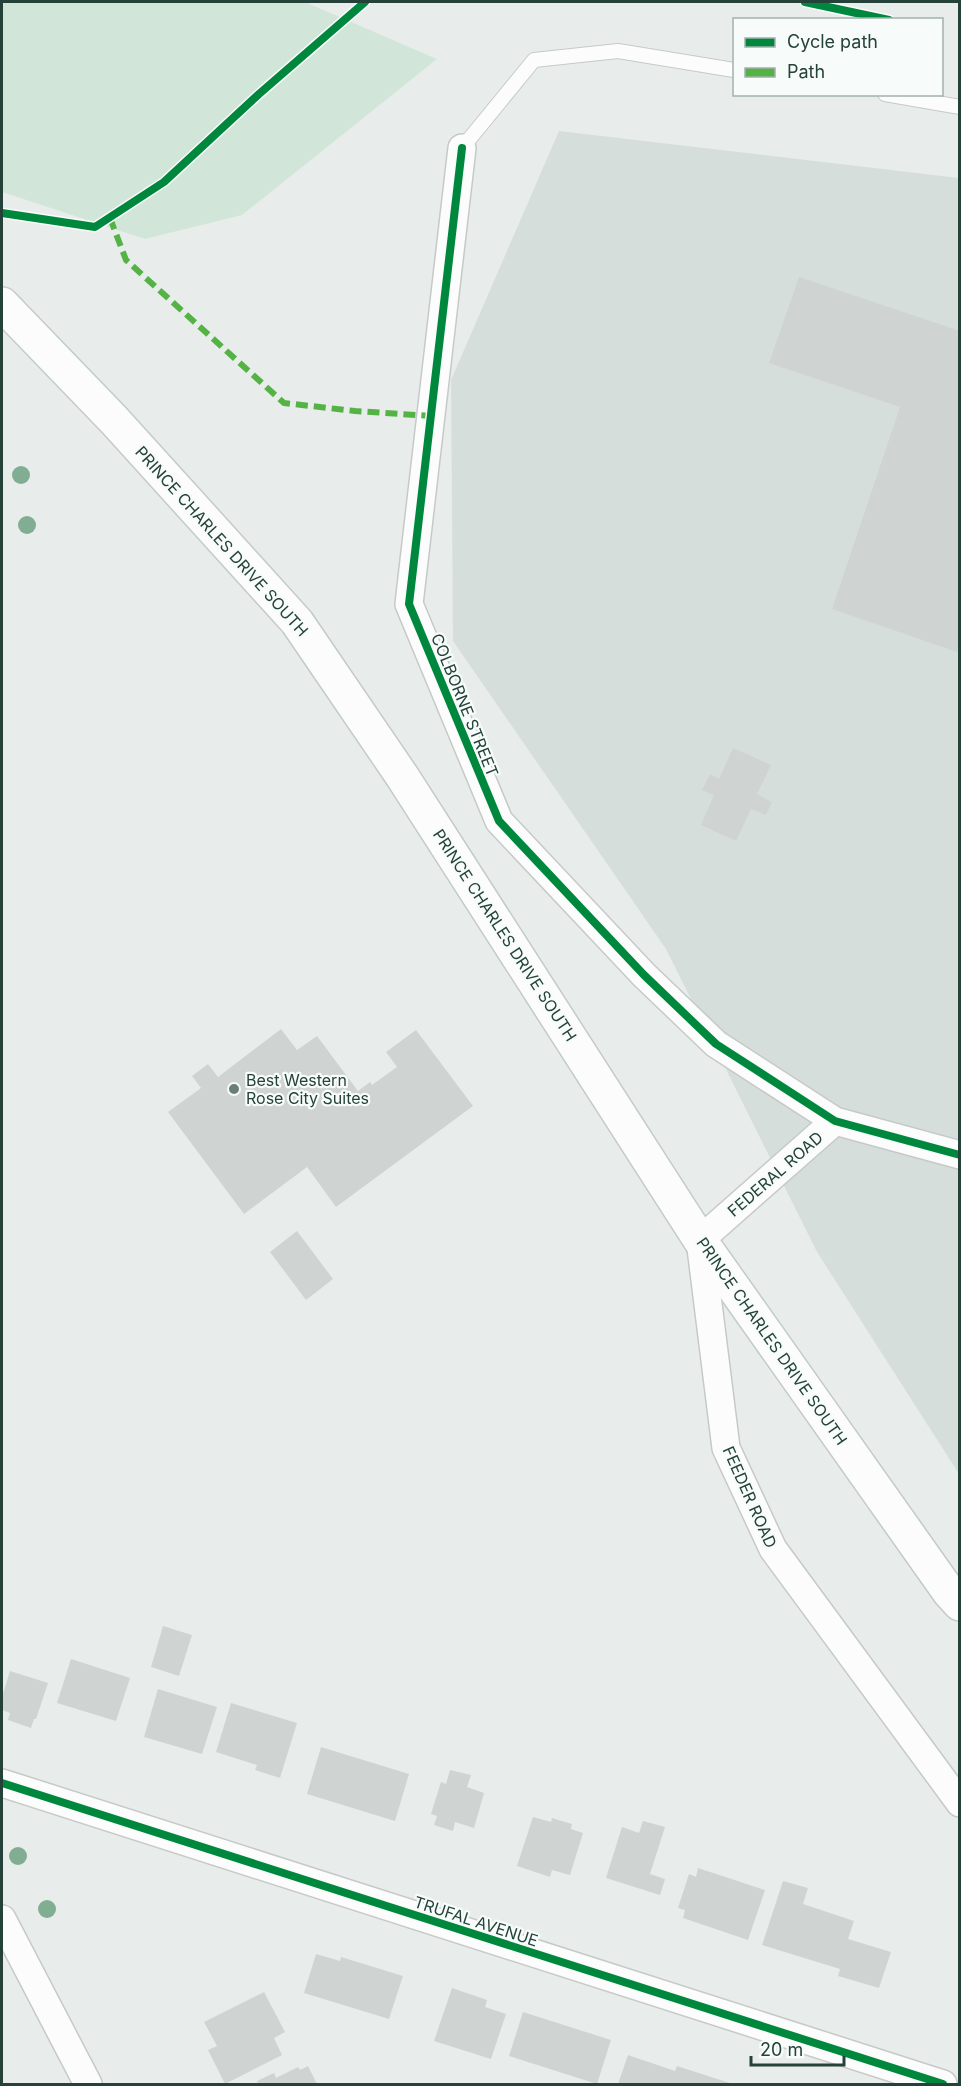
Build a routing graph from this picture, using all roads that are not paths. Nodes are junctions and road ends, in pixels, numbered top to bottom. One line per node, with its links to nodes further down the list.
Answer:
1 (733, 70): 4 (lane)
2 (897, 96): 3 (lane)
3 (960, 107)
4 (462, 148): 6 (street, COLBORNE STREET)
5 (2, 304): 8 (main road, PRINCE CHARLES DRIVE SOUTH)
6 (835, 1121): 7 (street, FEDERAL ROAD); 8 (street, FEDERAL ROAD)
7 (960, 1155)
8 (700, 1240): 9 (main road, PRINCE CHARLES DRIVE SOUTH); 11 (street, FEEDER ROAD)
9 (960, 1604)
10 (2, 1783): 14 (street, TRUFAL AVENUE)
11 (960, 1803)
12 (2, 1919): 13 (street)
13 (88, 2085)
14 (943, 2085)

